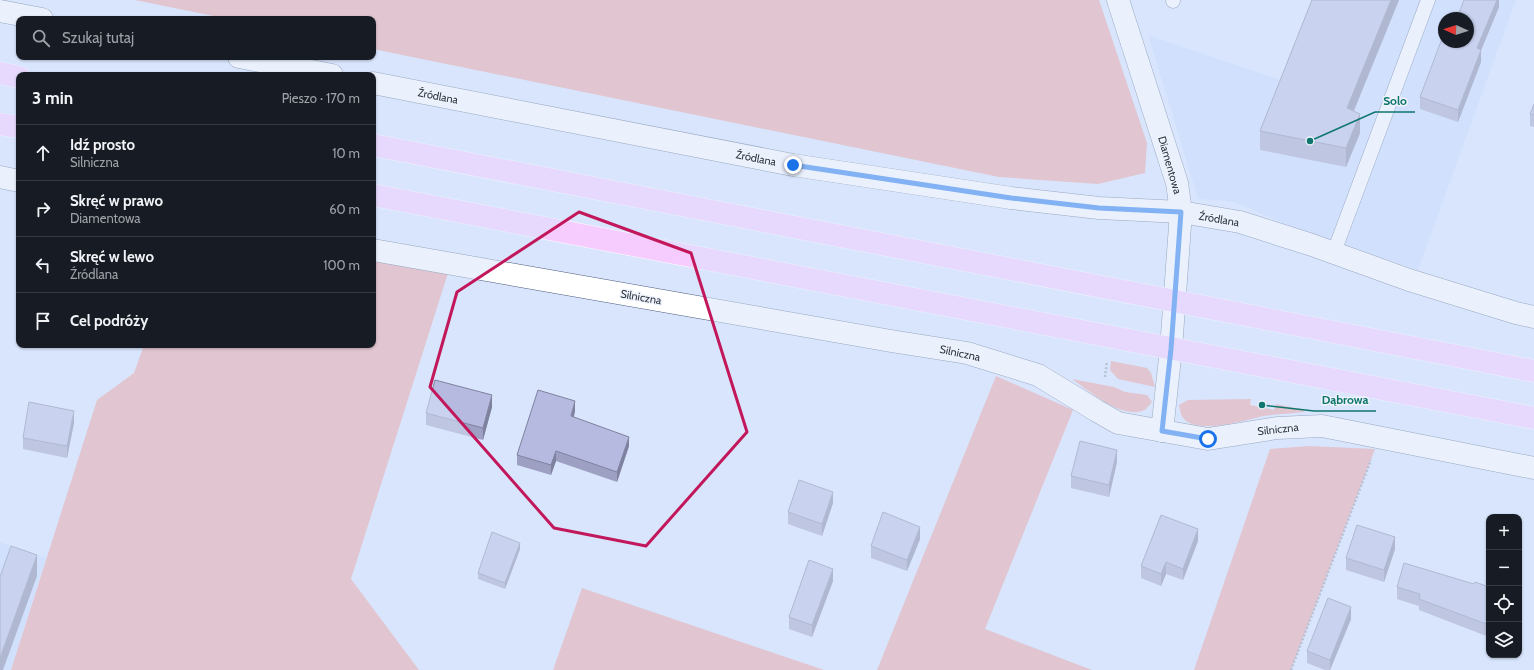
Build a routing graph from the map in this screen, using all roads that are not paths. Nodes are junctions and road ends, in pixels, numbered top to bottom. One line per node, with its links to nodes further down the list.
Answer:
1 (1118, 0): 16 (street, Diamentowa)
2 (1428, 0): 18 (lane)
3 (0, 11): 4 (street)
4 (26, 16)
5 (254, 60): 6 (street)
6 (316, 72)
7 (0, 74): 8 (main road)
8 (16, 77)
9 (376, 84): 16 (street, Źródlana)
10 (0, 124): 11 (main road)
11 (16, 127)
12 (376, 146): 19 (main road)
13 (0, 177): 14 (street)
14 (16, 180)
15 (376, 197): 21 (main road)
16 (1181, 212): 18 (street, Źródlana); 19 (street, Diamentowa)
17 (376, 251): 24 (street, Silniczna)
18 (1334, 252): 20 (street, Źródlana)
19 (1175, 302): 21 (street, Diamentowa); 22 (main road)
20 (1534, 317)
21 (1171, 349): 23 (main road); 24 (street, Diamentowa)
22 (1534, 371)
23 (1534, 418)
24 (1162, 431): 25 (street, Silniczna)
25 (1534, 468)

